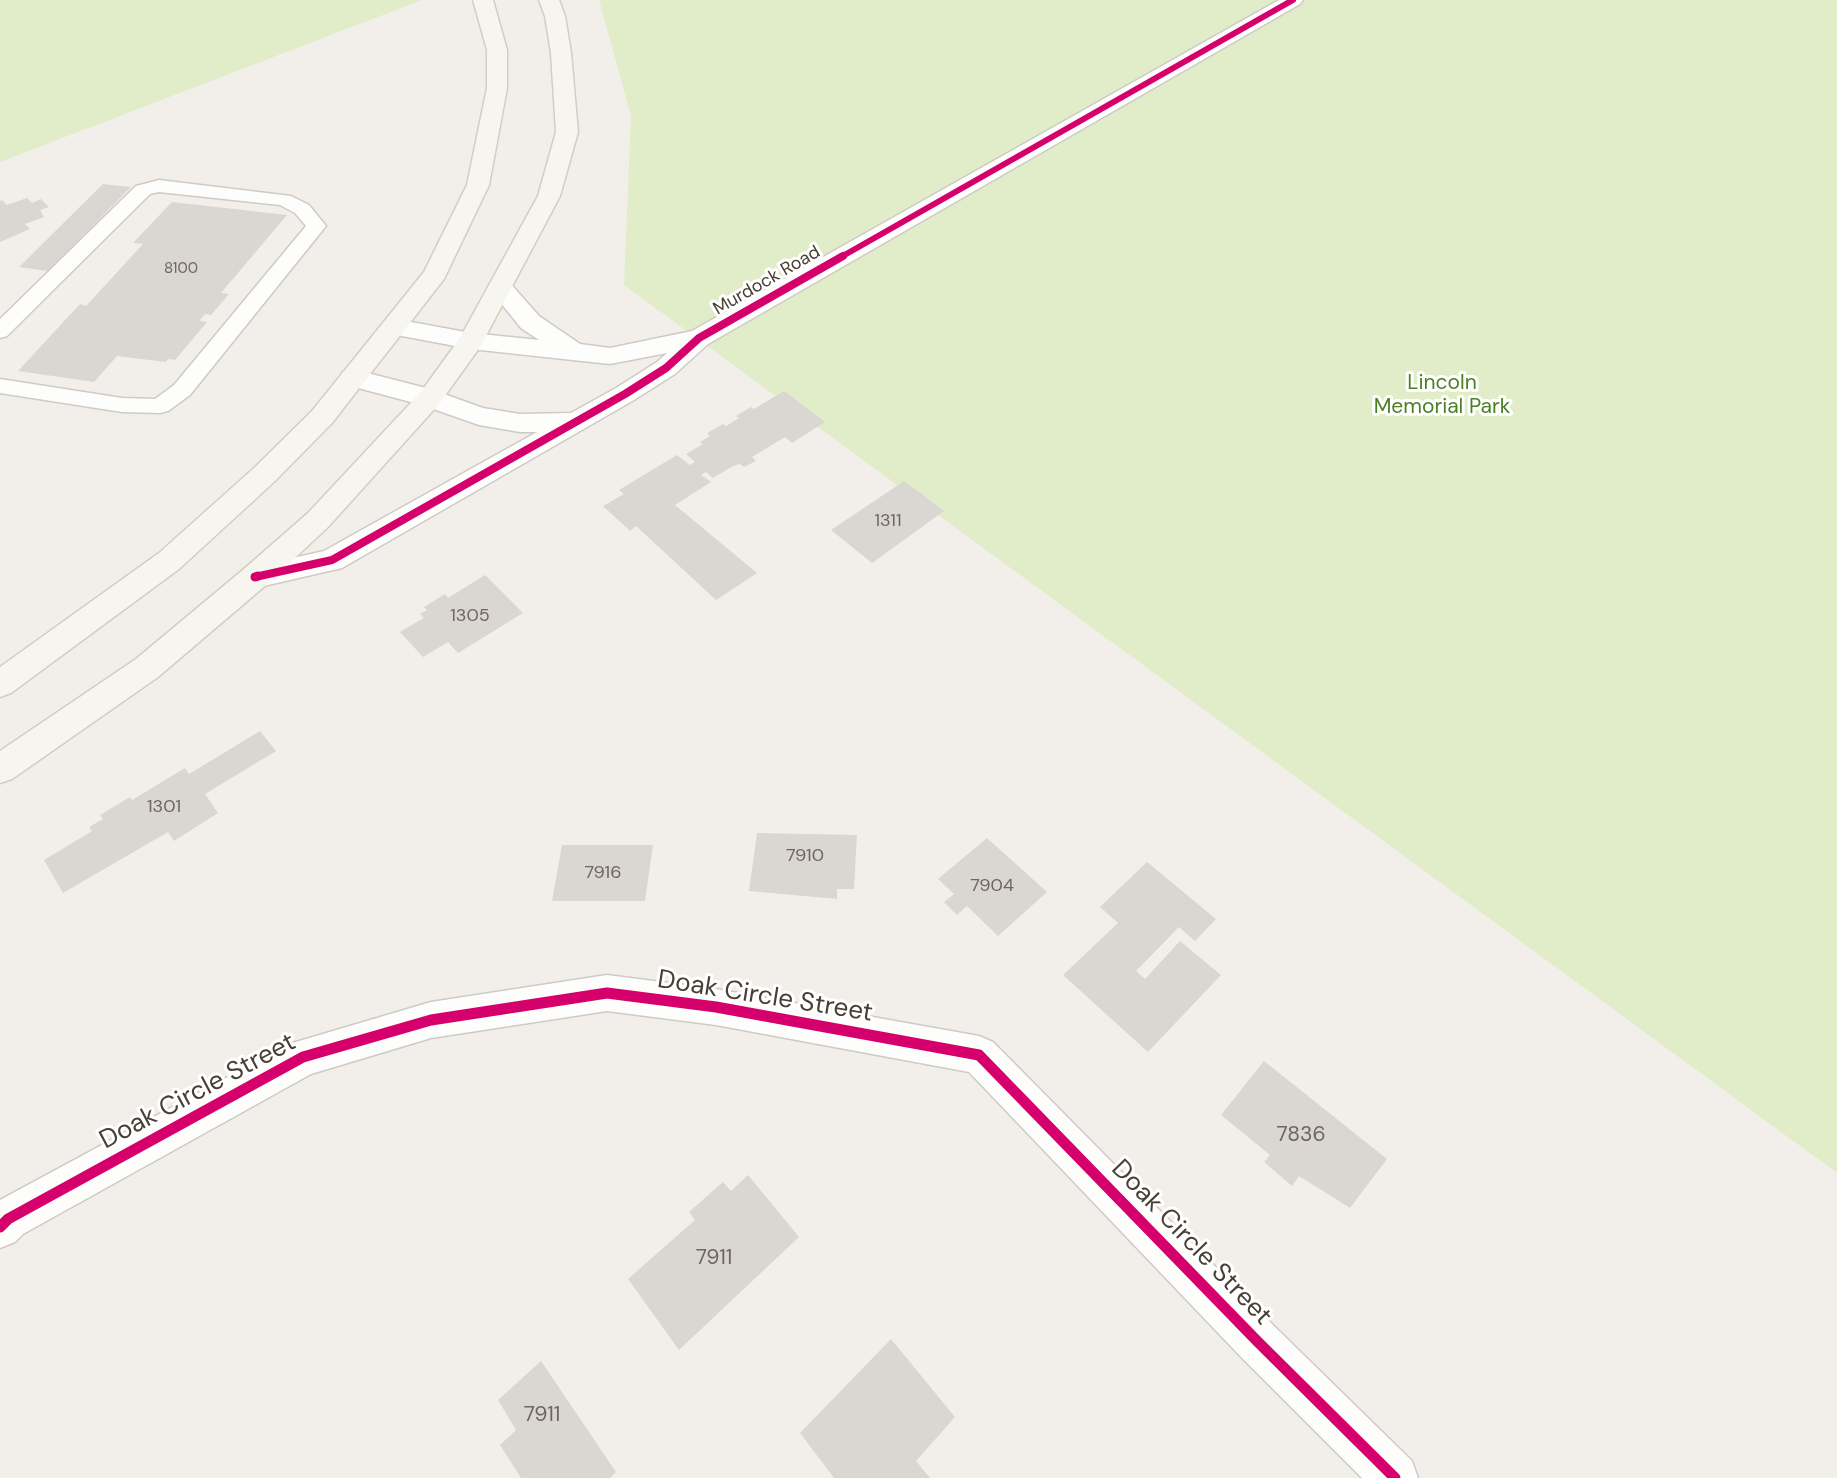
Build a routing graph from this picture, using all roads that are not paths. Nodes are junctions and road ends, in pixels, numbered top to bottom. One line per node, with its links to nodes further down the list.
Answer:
1 (483, 0): 5 (main road)
2 (549, 0): 4 (main road)
3 (1293, 0): 7 (street, Murdock Road)
4 (500, 287): 8 (main road); 9 (street, Murdock Road)
5 (395, 327): 8 (street, Murdock Road); 11 (main road)
6 (0, 331): 12 (lane)
7 (699, 338): 10 (street, Murdock Road); 13 (street, Murdock Road)
8 (471, 341): 9 (street, Murdock Road); 14 (main road)
9 (574, 352): 10 (street, Murdock Road)
10 (610, 356): 13 (street)
11 (352, 378): 14 (street, Murdock Road); 17 (main road)
12 (0, 386)
13 (625, 394): 15 (street, Murdock Road)
14 (430, 398): 15 (street, Murdock Road); 16 (main road)
15 (575, 422): 16 (street, Murdock Road)
16 (255, 577): 18 (main road)
17 (0, 684)
18 (0, 769)
19 (0, 1227): 20 (street, Doak Circle Street)
20 (1395, 1478)

